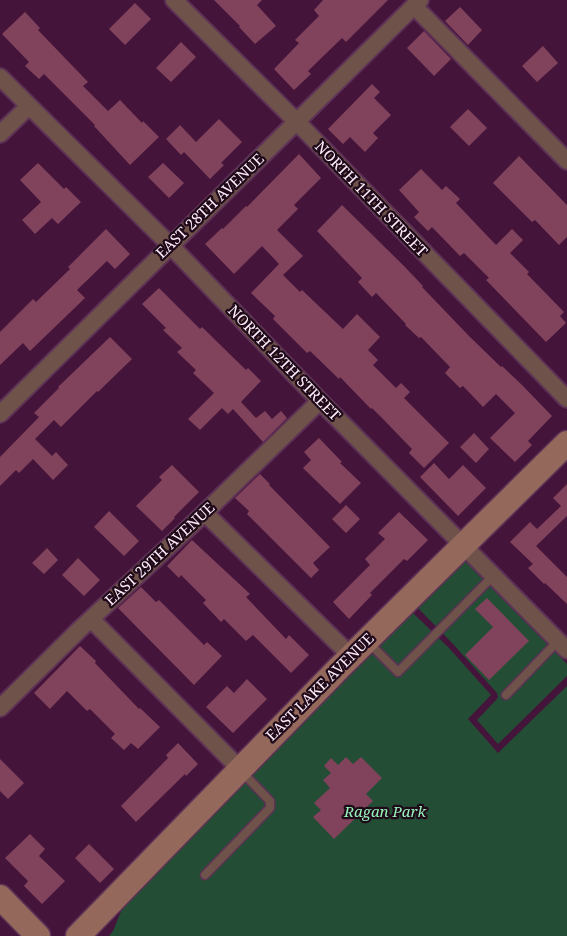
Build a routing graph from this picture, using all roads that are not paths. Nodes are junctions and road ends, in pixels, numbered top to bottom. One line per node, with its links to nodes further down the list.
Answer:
1 (174, 0): 5 (street, NORTH 11TH STREET)
2 (417, 3): 5 (street, EAST 28TH AVENUE); 7 (street)
3 (0, 77): 4 (street, NORTH 12TH STREET)
4 (28, 106): 6 (street); 8 (street, NORTH 12TH STREET)
5 (296, 121): 8 (street, EAST 28TH AVENUE); 9 (street, NORTH 11TH STREET)
6 (0, 134)
7 (567, 161)
8 (170, 245): 10 (street, NORTH 12TH STREET); 11 (street, EAST 28TH AVENUE)
9 (567, 399)
10 (320, 401): 13 (street, EAST 29TH AVENUE); 14 (street, NORTH 12TH STREET)
11 (0, 414)
12 (567, 443): 14 (street, EAST LAKE AVENUE)
13 (205, 513): 16 (street, EAST 29TH AVENUE); 18 (street)
14 (464, 545): 15 (street, NORTH 12TH STREET); 18 (street, EAST LAKE AVENUE)
15 (494, 575): 17 (street, NORTH 12TH STREET); 18 (lane)
16 (91, 619): 20 (street, EAST 29TH AVENUE); 21 (street)
17 (563, 645): 19 (lane)
18 (359, 648): 21 (street, EAST LAKE AVENUE)
19 (506, 695)
20 (0, 708)
21 (240, 769): 22 (lane); 25 (street, EAST LAKE AVENUE)
22 (205, 875)
23 (0, 897): 24 (street)
24 (38, 936)
25 (78, 936)

